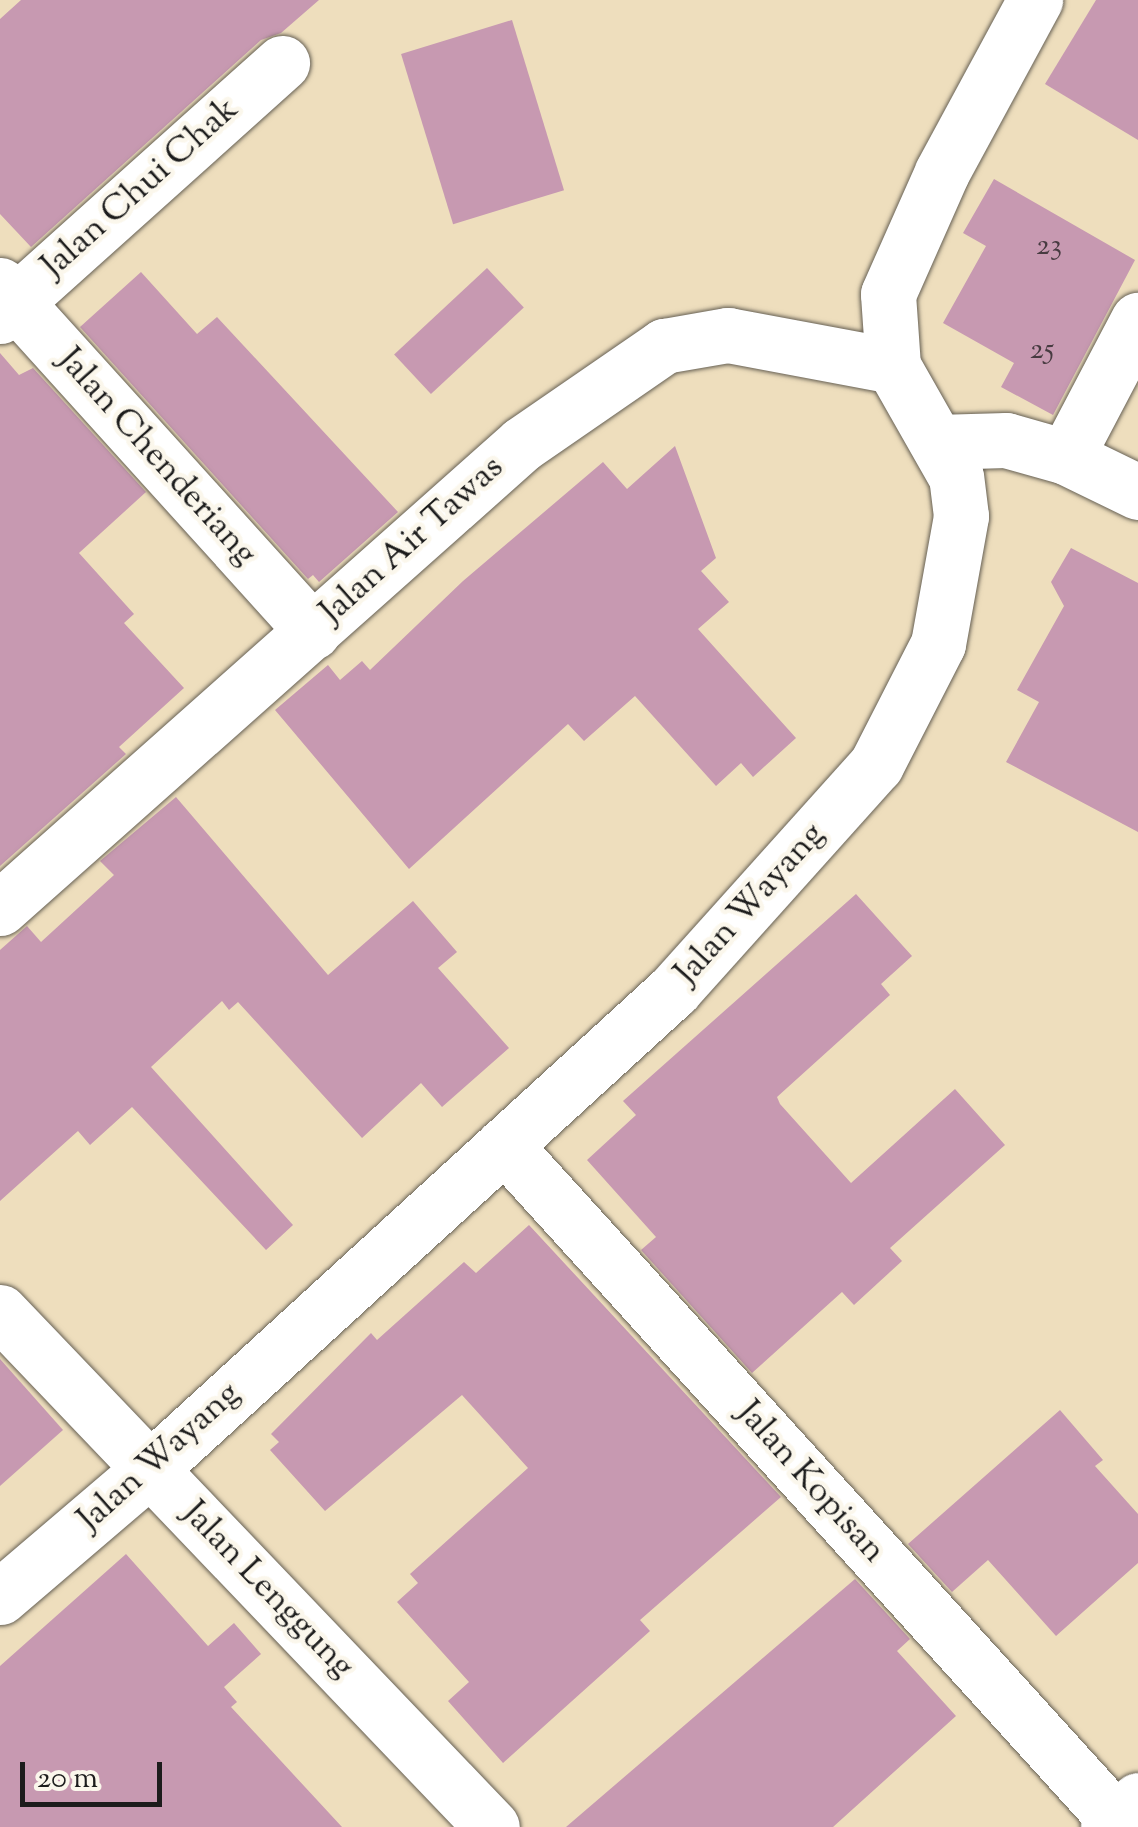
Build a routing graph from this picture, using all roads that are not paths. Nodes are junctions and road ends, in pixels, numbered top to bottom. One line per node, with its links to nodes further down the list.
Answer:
1 (1036, 0): 5 (street, Jalan Wayang)
2 (282, 63): 3 (street, Jalan Chui Chak)
3 (5, 301): 9 (street, Jalan Chenderiang)
4 (1138, 320): 7 (street)
5 (893, 366): 6 (street, Jalan Wayang); 9 (street, Jalan Air Tawas)
6 (937, 442): 7 (street); 11 (street, Jalan Wayang)
7 (1066, 457): 8 (street)
8 (1138, 492)
9 (313, 630): 10 (street, Jalan Air Tawas)
10 (0, 908)
11 (504, 1146): 13 (street, Jalan Wayang); 15 (street, Jalan Kopisan)
12 (0, 1312): 13 (street, Jalan Lenggung)
13 (150, 1469): 14 (street, Jalan Wayang); 16 (street, Jalan Lenggung)
14 (0, 1597)
15 (1121, 1816)
16 (492, 1827)

